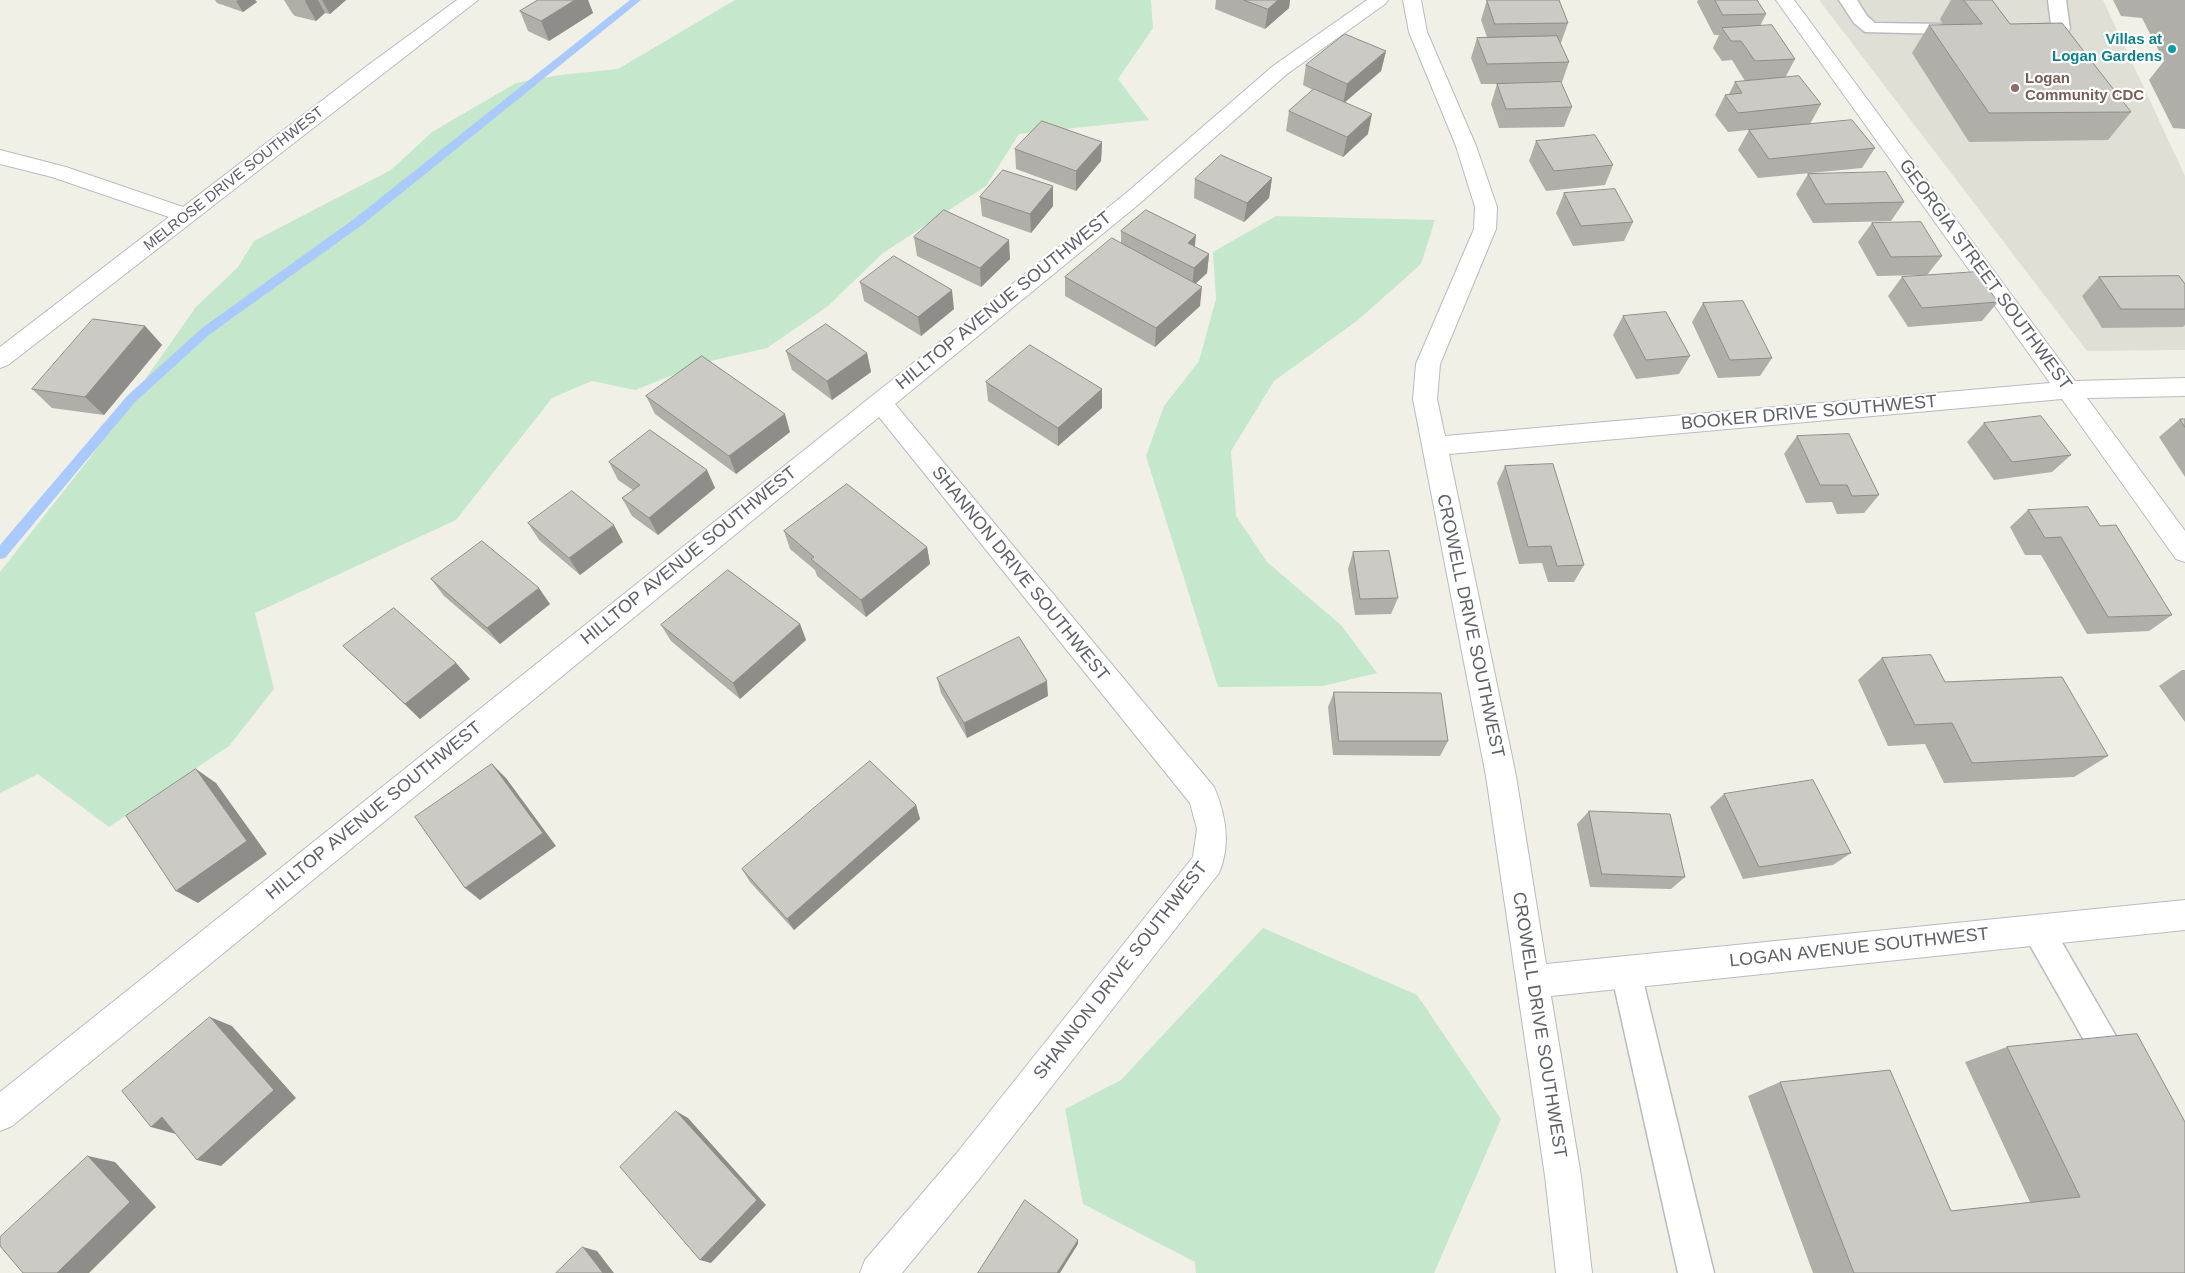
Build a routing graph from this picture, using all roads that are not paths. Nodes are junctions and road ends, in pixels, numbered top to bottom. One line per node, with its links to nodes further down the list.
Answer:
1 (469, 0): 10 (street, MELROSE DRIVE SOUTHWEST)
2 (1379, 0): 14 (street, HILLTOP AVENUE SOUTHWEST)
3 (1412, 0): 15 (street, CROWELL DRIVE SOUTHWEST)
4 (1785, 0): 13 (street, GEORGIA STREET SOUTHWEST)
5 (1848, 0): 7 (lane)
6 (2057, 0): 8 (lane)
7 (1946, 29)
8 (2015, 29)
9 (0, 157): 10 (street)
10 (187, 216): 11 (street, MELROSE DRIVE SOUTHWEST)
11 (0, 359)
12 (2185, 387): 13 (street, BOOKER DRIVE SOUTHWEST)
13 (2069, 390): 15 (street, BOOKER DRIVE SOUTHWEST); 16 (street, GEORGIA STREET SOUTHWEST)
14 (880, 402): 22 (street, HILLTOP AVENUE SOUTHWEST); 23 (street, SHANNON DRIVE SOUTHWEST)
15 (1433, 446): 20 (street, CROWELL DRIVE SOUTHWEST)
16 (2185, 551)
17 (2185, 915): 18 (street, LOGAN AVENUE SOUTHWEST)
18 (2038, 930): 19 (street, LOGAN AVENUE SOUTHWEST); 21 (lane)
19 (1626, 972): 20 (street, LOGAN AVENUE SOUTHWEST); 25 (lane)
20 (1533, 982): 24 (street, CROWELL DRIVE SOUTHWEST)
21 (2132, 1092)
22 (0, 1114)
23 (878, 1273)
24 (1574, 1273)
25 (1696, 1273)

